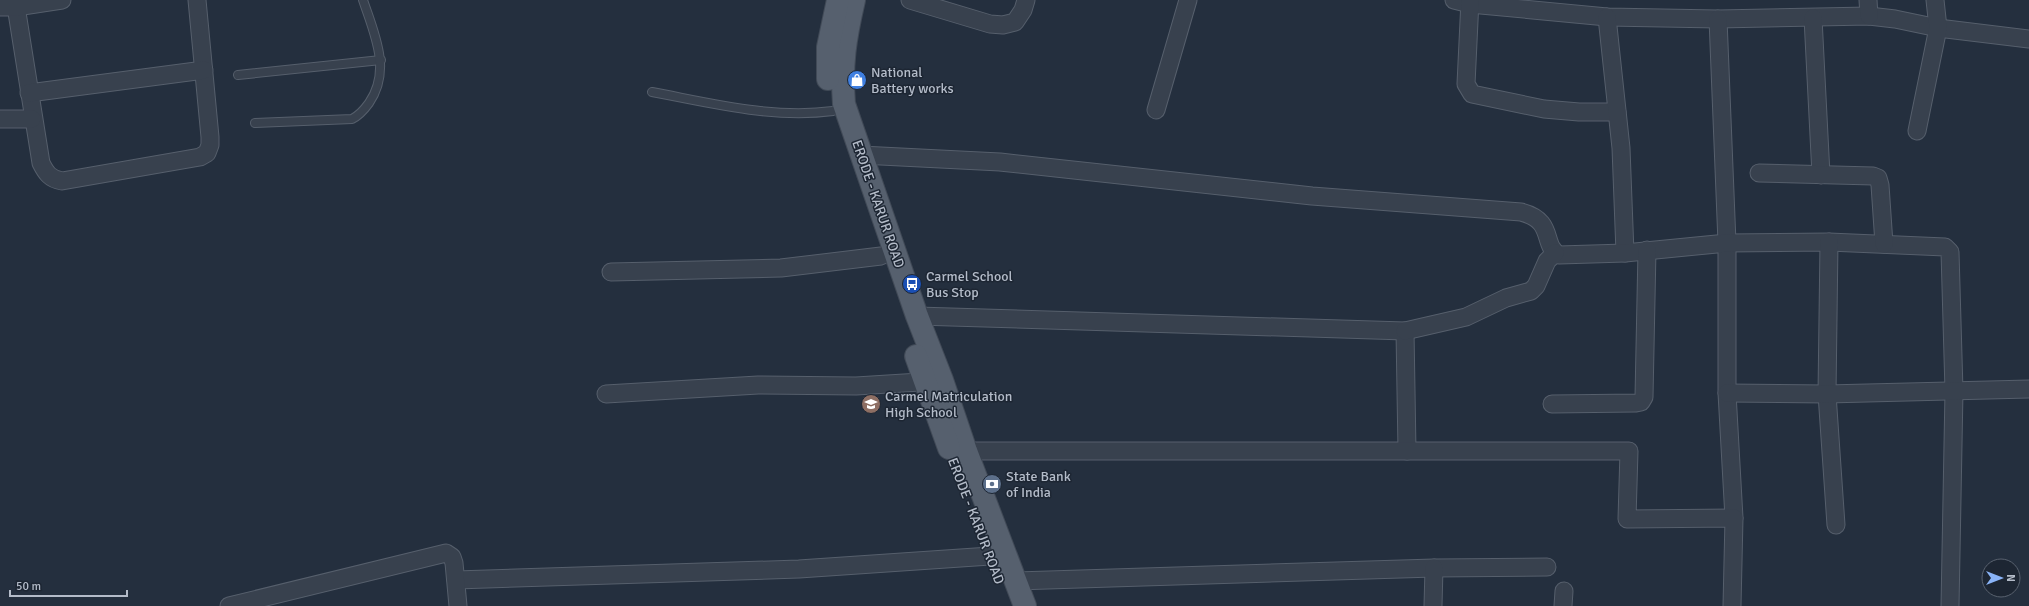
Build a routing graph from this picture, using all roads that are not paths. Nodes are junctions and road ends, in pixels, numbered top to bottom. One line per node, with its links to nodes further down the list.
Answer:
1 (62, 0): 11 (street)
2 (197, 0): 19 (street)
3 (363, 0): 18 (lane)
4 (838, 0): 23 (main road, ERODE - KARUR ROAD)
5 (854, 0): 30 (main road, ERODE - KARUR ROAD)
6 (910, 0): 7 (street)
7 (1026, 0)
8 (1188, 0): 24 (street)
9 (1935, 0): 16 (street)
10 (1465, 1): 13 (street); 25 (street)
11 (10, 5): 22 (street)
12 (1868, 8): 14 (street); 16 (street)
13 (1607, 17): 15 (street); 25 (street)
14 (1813, 18): 15 (street); 32 (street)
15 (1718, 19): 34 (street)
16 (1938, 28): 17 (street); 29 (street)
17 (2029, 39)
18 (381, 60): 20 (lane); 28 (lane)
19 (204, 70): 22 (street); 27 (street)
20 (238, 75)
21 (652, 92): 23 (lane)
22 (29, 93): 27 (street)
23 (833, 110): 39 (main road, ERODE - KARUR ROAD)
24 (1156, 110)
25 (1617, 112): 38 (street)
26 (0, 119): 27 (street)
27 (32, 119)
28 (255, 123)
29 (1917, 131)
30 (861, 155): 37 (street); 41 (main road, ERODE - KARUR ROAD)
31 (1759, 173): 32 (street)
32 (1821, 175): 35 (street)
33 (1829, 242): 34 (street); 35 (street); 48 (street)
34 (1727, 243): 36 (street); 46 (street)
35 (1884, 244): 45 (street)
36 (1647, 250): 38 (street); 49 (street)
37 (1555, 253): 38 (street); 42 (street)
38 (1625, 253)
39 (881, 256): 40 (street); 43 (main road, ERODE - KARUR ROAD)
40 (611, 272)
41 (917, 316): 42 (street); 43 (main road, ERODE - KARUR ROAD)
42 (1405, 331): 51 (street)
43 (934, 381): 47 (street); 50 (main road, ERODE - KARUR ROAD); 54 (main road, ERODE - KARUR ROAD)
44 (2029, 389): 45 (street)
45 (1954, 391): 48 (street); 65 (street)
46 (1727, 393): 48 (street); 52 (street)
47 (606, 394)
48 (1827, 394): 53 (street)
49 (1552, 404)
50 (966, 451): 51 (street); 58 (main road, ERODE - KARUR ROAD)
51 (1407, 451): 52 (street)
52 (1734, 518): 64 (street)
53 (1836, 525)
54 (990, 556): 57 (street); 61 (main road, ERODE - KARUR ROAD)
55 (1547, 567): 56 (street)
56 (1434, 568): 58 (street); 63 (street)
57 (456, 580): 59 (street); 60 (street)
58 (1015, 581): 62 (main road, ERODE - KARUR ROAD)
59 (229, 606)
60 (458, 606)
61 (1008, 606)
62 (1024, 606)
63 (1433, 606)
64 (1732, 606)
65 (1950, 606)

